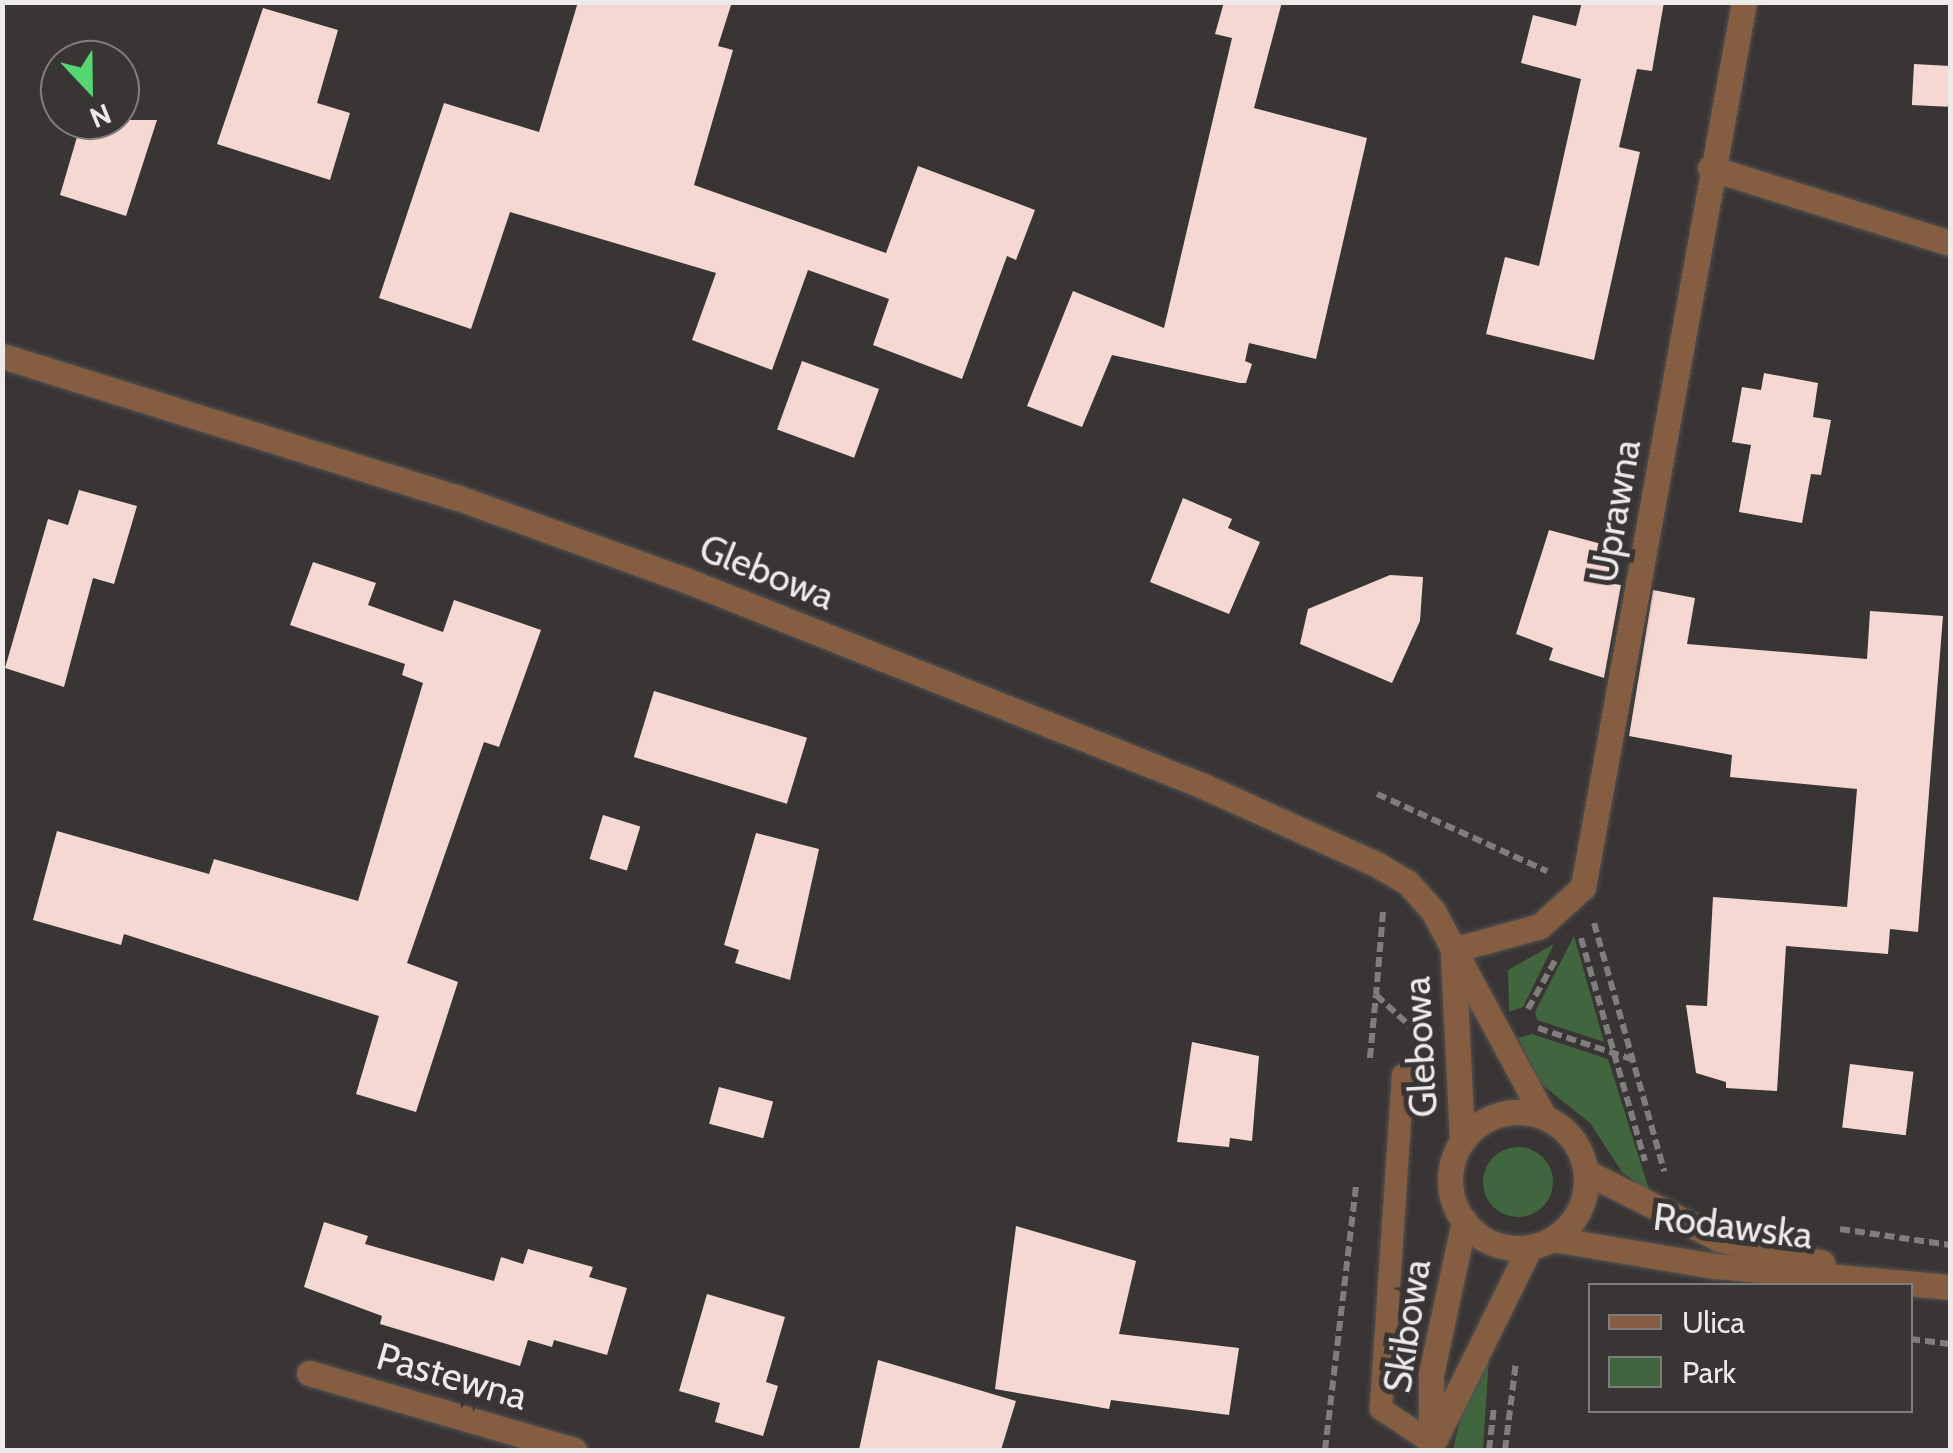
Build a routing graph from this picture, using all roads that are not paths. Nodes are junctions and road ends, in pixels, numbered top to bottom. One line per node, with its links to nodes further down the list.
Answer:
1 (1744, 2): 2 (street, Uprawna)
2 (1710, 168): 3 (street); 5 (street, Uprawna)
3 (1950, 242)
4 (2, 356): 5 (street, Glebowa)
5 (1453, 950): 7 (street, Glebowa); 8 (street, Glebowa)
6 (1404, 1075): 15 (lane)
7 (1544, 1117): 8 (street); 9 (street)
8 (1462, 1141): 10 (street)
9 (1586, 1172): 11 (street); 12 (street, Rodawska)
10 (1464, 1222): 11 (street); 15 (street, Skibowa)
11 (1541, 1243): 12 (street, Rodawska); 15 (street, Skibowa)
12 (1904, 1282): 13 (street, Rodawska)
13 (1950, 1287)
14 (308, 1372): 16 (street, Pastewna)
15 (1432, 1447)
16 (574, 1450)

